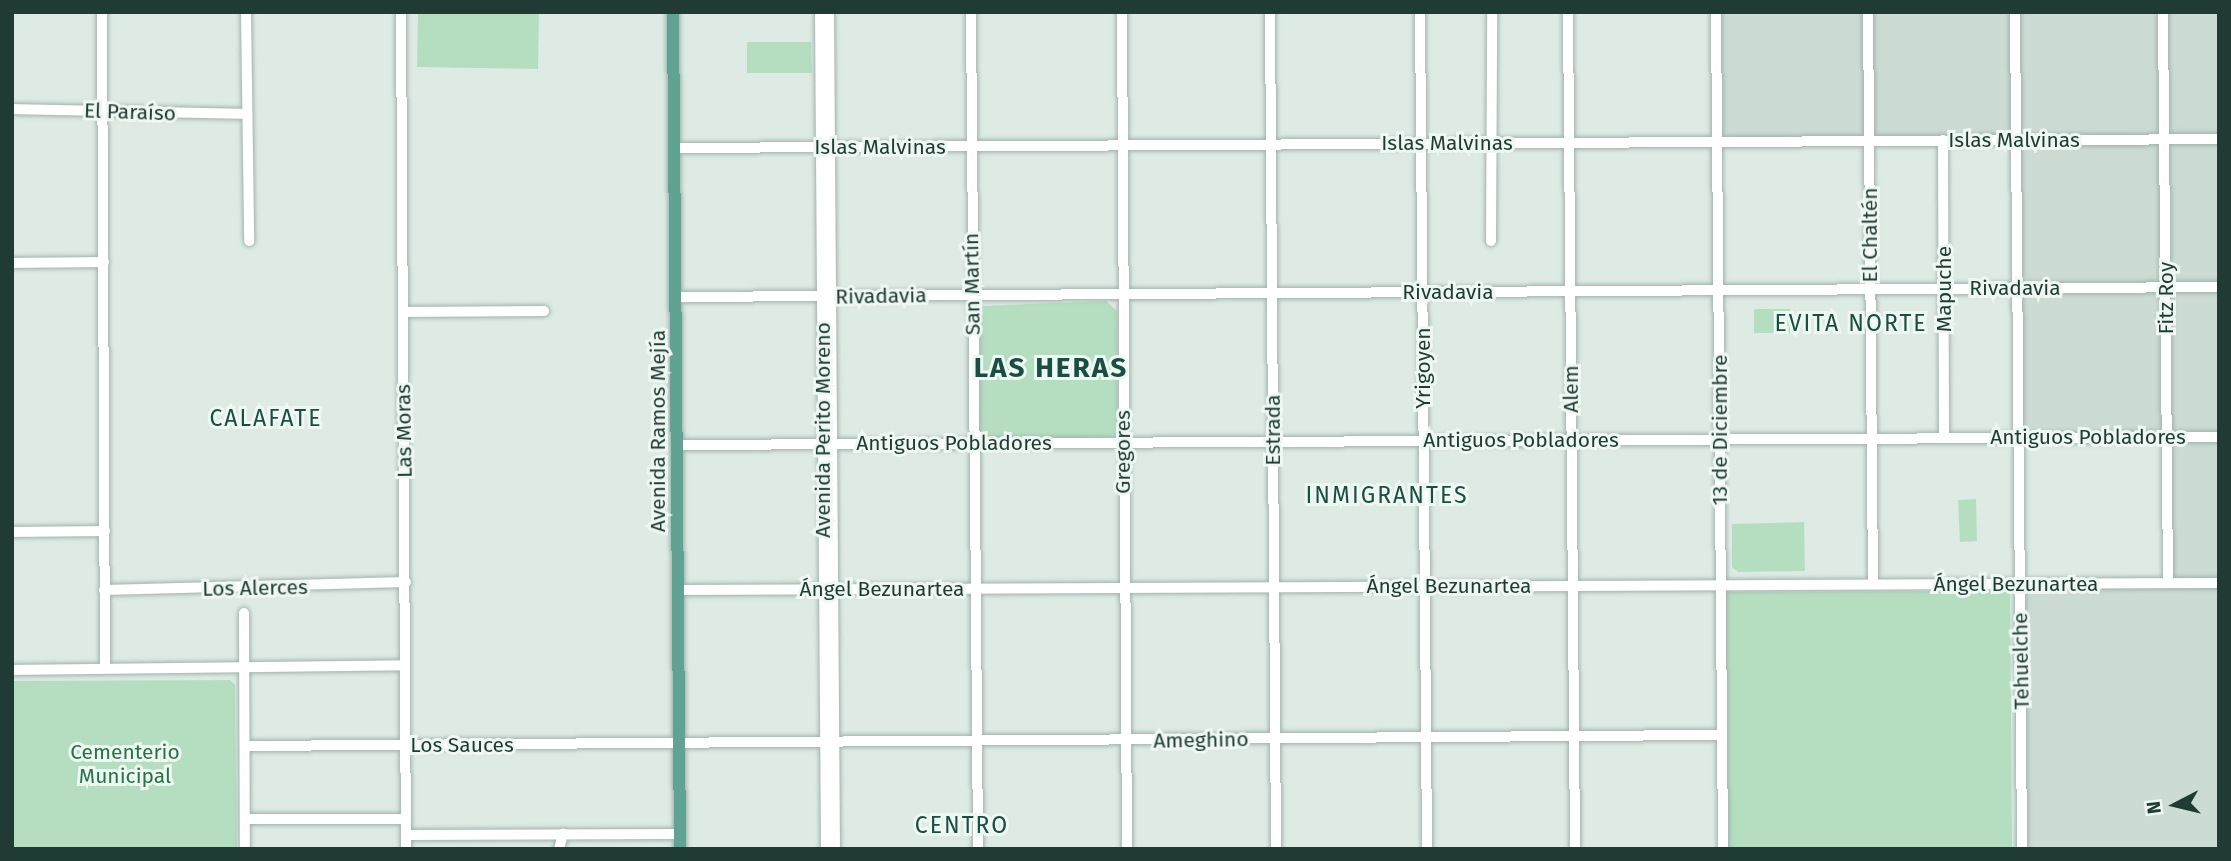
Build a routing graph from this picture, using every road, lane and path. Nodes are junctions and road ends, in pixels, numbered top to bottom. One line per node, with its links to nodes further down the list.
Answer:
1 (102, 12): 18 (street)
2 (246, 12): 19 (street)
3 (401, 12): 51 (street, Las Moras)
4 (673, 12): 33 (main road, Avenida Ramos Mejía)
5 (820, 12): 32 (street, Avenida Perito Moreno)
6 (829, 12): 32 (street, Avenida Perito Moreno)
7 (971, 12): 31 (street, San Martín)
8 (1122, 12): 29 (street, Gregores)
9 (1270, 12): 30 (street, Estrada)
10 (1420, 12): 28 (street, Yrigoyen)
11 (1492, 12): 26 (street)
12 (1568, 12): 27 (street, Alem)
13 (1716, 12): 25 (street, 13 de Diciembre)
14 (1868, 12): 24 (street, El Chaltén)
15 (2015, 12): 23 (street, Tehuelche)
16 (2163, 12): 20 (street, Fitz Roy)
17 (12, 109): 18 (street, El Paraíso)
18 (102, 110): 19 (street, El Paraíso); 36 (street)
19 (247, 114): 34 (street)
20 (2164, 139): 21 (street, Islas Malvinas); 23 (street, Islas Malvinas); 38 (street, Fitz Roy)
21 (2219, 139)
22 (1943, 140): 23 (street, Islas Malvinas); 24 (street, Islas Malvinas); 42 (street, Mapuche)
23 (2016, 140): 40 (street, Tehuelche)
24 (1869, 141): 25 (street, Islas Malvinas); 41 (street, El Chaltén)
25 (1717, 142): 27 (street, Islas Malvinas); 43 (street, 13 de Diciembre)
26 (1491, 143): 27 (street, Islas Malvinas); 28 (street, Islas Malvinas); 35 (street)
27 (1569, 143): 44 (street, Alem)
28 (1421, 144): 30 (street, Islas Malvinas); 45 (street, Yrigoyen)
29 (1123, 145): 30 (street, Islas Malvinas); 31 (street, Islas Malvinas); 47 (street, Gregores)
30 (1271, 145): 46 (street, Estrada)
31 (970, 146): 32 (street, Islas Malvinas); 48 (street, San Martín)
32 (825, 147): 33 (street, Islas Malvinas); 49 (street, Avenida Perito Moreno)
33 (676, 148): 50 (main road, Avenida Ramos Mejía)
34 (249, 241)
35 (1491, 241)
36 (104, 262): 37 (street); 66 (street)
37 (12, 263)
38 (2166, 287): 39 (street, Rivadavia); 40 (street, Rivadavia); 55 (street, Fitz Roy)
39 (2219, 287)
40 (2017, 288): 42 (street, Rivadavia); 54 (street, Tehuelche)
41 (1870, 289): 42 (street, Rivadavia); 43 (street, Rivadavia); 57 (street, El Chaltén)
42 (1944, 289): 53 (street, Mapuche)
43 (1718, 290): 44 (street, Rivadavia); 58 (street, 13 de Diciembre)
44 (1570, 291): 45 (street, Rivadavia); 60 (street, Alem)
45 (1422, 292): 46 (street, Rivadavia); 59 (street, Yrigoyen)
46 (1272, 293): 47 (street, Rivadavia); 61 (street, Estrada)
47 (1124, 294): 48 (street, Rivadavia); 63 (street, Gregores)
48 (972, 295): 49 (street, Rivadavia); 62 (street, San Martín)
49 (826, 296): 50 (street, Rivadavia); 64 (street, Avenida Perito Moreno)
50 (676, 297): 65 (main road, Avenida Ramos Mejía)
51 (403, 312): 52 (street); 68 (street, Las Moras)
52 (544, 312)
53 (1944, 437): 54 (street, Antiguos Pobladores); 57 (street, Antiguos Pobladores)
54 (2018, 437): 55 (street, Antiguos Pobladores); 72 (street, Tehuelche)
55 (2167, 437): 56 (street, Antiguos Pobladores); 69 (street, Fitz Roy)
56 (2219, 437)
57 (1872, 438): 58 (street, Antiguos Pobladores); 71 (street, El Chaltén)
58 (1720, 439): 60 (street, Antiguos Pobladores); 73 (street, 13 de Diciembre)
59 (1423, 440): 60 (street, Antiguos Pobladores); 61 (street, Antiguos Pobladores); 74 (street, Yrigoyen)
60 (1572, 440): 75 (street, Alem)
61 (1273, 441): 63 (street, Antiguos Pobladores); 76 (street, Estrada)
62 (973, 443): 63 (street, Antiguos Pobladores); 64 (street, Antiguos Pobladores); 79 (street, San Martín)
63 (1122, 443): 77 (street, Gregores)
64 (827, 444): 65 (street, Antiguos Pobladores); 78 (street, Avenida Perito Moreno)
65 (677, 445): 81 (main road, Avenida Ramos Mejía)
66 (105, 531): 67 (street); 80 (street)
67 (12, 532)
68 (407, 582): 80 (street, Los Alerces); 84 (street, Las Moras)
69 (2168, 583): 70 (street, Ángel Bezunartea); 72 (street, Ángel Bezunartea)
70 (2219, 583)
71 (1873, 584): 72 (street, Ángel Bezunartea); 73 (street, Ángel Bezunartea)
72 (2020, 584): 114 (street, Tehuelche)
73 (1721, 585): 75 (street, Ángel Bezunartea); 87 (street, 13 de Diciembre)
74 (1424, 586): 75 (street, Ángel Bezunartea); 76 (street, Ángel Bezunartea); 89 (street, Yrigoyen)
75 (1573, 586): 88 (street, Alem)
76 (1274, 587): 77 (street, Ángel Bezunartea); 90 (street, Estrada)
77 (1125, 588): 79 (street, Ángel Bezunartea); 91 (street, Gregores)
78 (828, 589): 79 (street, Ángel Bezunartea); 81 (street, Ángel Bezunartea); 93 (street, Avenida Perito Moreno)
79 (977, 589): 92 (street, San Martín)
80 (104, 590): 85 (street)
81 (678, 590): 94 (main road, Avenida Ramos Mejía)
82 (244, 614): 83 (street)
83 (244, 666): 84 (street); 85 (street); 96 (street)
84 (405, 666): 95 (street, Las Moras)
85 (105, 667): 86 (street)
86 (12, 670)
87 (1722, 735): 88 (street, Ameghino); 113 (street, 13 de Diciembre)
88 (1574, 737): 89 (street, Ameghino); 112 (street, Alem)
89 (1426, 738): 90 (street, Ameghino); 111 (street, Yrigoyen)
90 (1275, 739): 91 (street, Ameghino); 110 (street, Estrada)
91 (1126, 741): 92 (street, Ameghino); 109 (street, Gregores)
92 (978, 742): 93 (street, Ameghino); 108 (street, San Martín)
93 (830, 743): 94 (street, Ameghino); 106 (street, Avenida Perito Moreno); 107 (street, Avenida Perito Moreno)
94 (680, 744): 95 (street, Los Sauces); 100 (main road, Avenida Ramos Mejía)
95 (405, 745): 96 (street, Los Sauces); 97 (street, Las Moras)
96 (245, 746): 98 (street)
97 (406, 818): 98 (street); 101 (street, Las Moras)
98 (245, 819): 102 (street)
99 (563, 834): 100 (street); 101 (street); 104 (street)
100 (680, 834): 105 (main road, Avenida Ramos Mejía)
101 (406, 835): 103 (street, Las Moras)
102 (245, 849)
103 (406, 849)
104 (559, 849)
105 (680, 849)
106 (825, 849)
107 (835, 849)
108 (978, 849)
109 (1126, 849)
110 (1276, 849)
111 (1427, 849)
112 (1574, 849)
113 (1723, 849)
114 (2022, 849)

